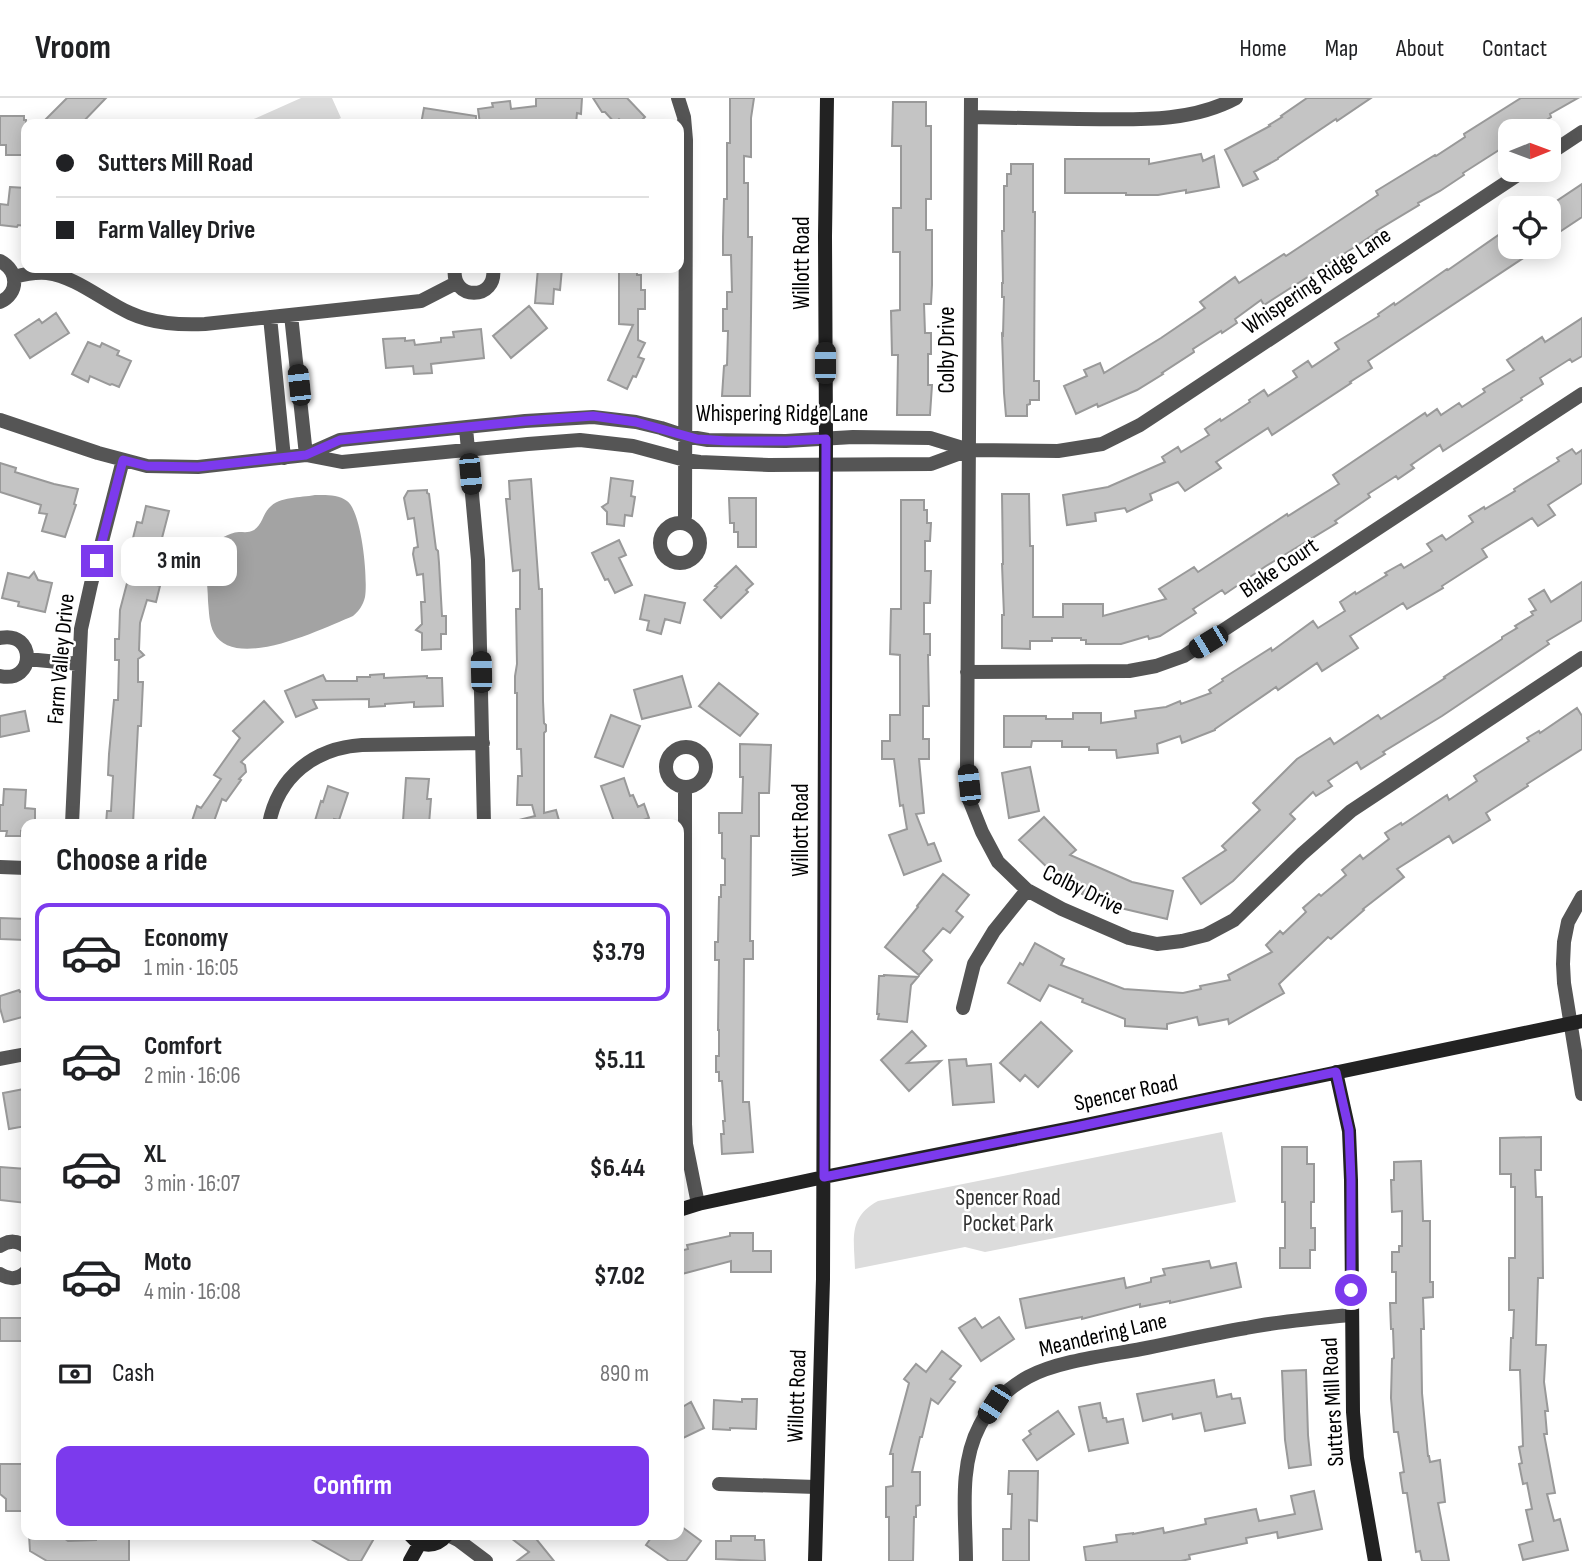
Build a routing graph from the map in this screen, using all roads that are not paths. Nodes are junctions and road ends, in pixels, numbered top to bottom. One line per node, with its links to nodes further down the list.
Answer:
1 (678, 98): 20 (street)
2 (827, 98): 21 (main road, Willott Road)
3 (971, 98): 5 (street, Colby Drive)
4 (1236, 98): 5 (street)
5 (971, 117): 23 (street, Colby Drive)
6 (1582, 132): 7 (street)
7 (1561, 146)
8 (1507, 182): 23 (street, Whispering Ridge Lane)
9 (0, 261): 12 (street)
10 (454, 273): 13 (street)
11 (493, 273): 13 (street)
12 (14, 277): 14 (street); 16 (street)
13 (456, 283): 15 (street)
14 (0, 302)
15 (291, 314): 16 (street); 24 (street)
16 (270, 317): 25 (street)
17 (1582, 394): 34 (street, Blake Court)
18 (0, 421): 26 (street, Whispering Ridge Lane)
19 (466, 428): 20 (street, Whispering Ridge Lane); 22 (street); 24 (street, Whispering Ridge Lane)
20 (685, 436): 21 (street, Whispering Ridge Lane); 27 (street)
21 (826, 439): 23 (street, Whispering Ridge Lane); 28 (main road, Willott Road)
22 (467, 450): 24 (street, Whispering Ridge Lane); 27 (street, Whispering Ridge Lane); 36 (street)
23 (969, 450): 28 (street, Whispering Ridge Lane); 34 (street, Colby Drive)
24 (306, 455): 25 (street, Whispering Ridge Lane)
25 (284, 458): 26 (street, Whispering Ridge Lane)
26 (123, 460): 33 (street, Farm Valley Drive)
27 (685, 460): 28 (street, Whispering Ridge Lane); 29 (street)
28 (825, 464): 51 (main road, Willott Road)
29 (684, 523)
30 (0, 638): 32 (street)
31 (1582, 658): 43 (street, Colby Drive)
32 (27, 659): 33 (street); 35 (street)
33 (79, 664): 38 (street, Farm Valley Drive)
34 (967, 672): 43 (street, Colby Drive)
35 (0, 676)
36 (482, 743): 39 (street); 40 (street)
37 (685, 787): 52 (street)
38 (72, 819)
39 (270, 819)
40 (484, 819)
41 (0, 867): 42 (street)
42 (21, 868)
43 (1027, 890): 45 (street)
44 (1582, 897): 46 (street)
45 (962, 1008)
46 (1577, 1022): 49 (main road, Spencer Road); 50 (street)
47 (21, 1055): 48 (street)
48 (0, 1059)
49 (1336, 1072): 51 (main road, Spencer Road); 58 (main road, Sutters Mill Road)
50 (1582, 1094)
51 (824, 1177): 52 (main road, Spencer Road); 60 (main road, Willott Road)
52 (698, 1204): 53 (main road, Spencer Road)
53 (684, 1208)
54 (21, 1244): 55 (street)
55 (0, 1246)
56 (0, 1274): 57 (street)
57 (21, 1275)
58 (1351, 1315): 68 (street, Meandering Lane); 69 (main road, Sutters Mill Road)
59 (719, 1484): 60 (street)
60 (816, 1487): 67 (main road, Willott Road)
61 (415, 1540): 65 (main road)
62 (418, 1540): 63 (main road)
63 (441, 1540)
64 (456, 1540): 66 (street)
65 (410, 1561)
66 (486, 1561)
67 (815, 1561)
68 (967, 1561)
69 (1374, 1561)

